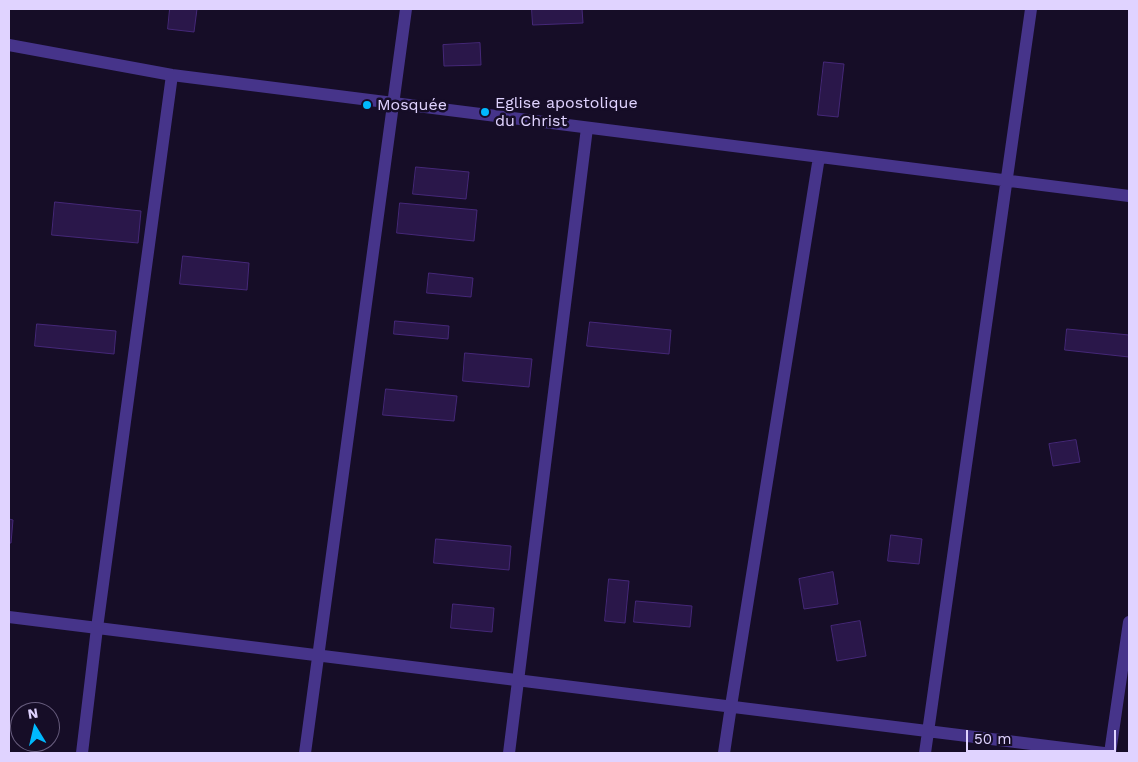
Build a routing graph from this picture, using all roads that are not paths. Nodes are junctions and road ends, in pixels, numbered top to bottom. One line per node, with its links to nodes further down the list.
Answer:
1 (406, 9): 5 (street)
2 (1030, 9): 8 (street)
3 (9, 45): 4 (street)
4 (172, 75): 5 (street); 12 (street)
5 (392, 103): 6 (street); 13 (street)
6 (587, 128): 7 (street); 14 (street)
7 (819, 157): 8 (street); 15 (street)
8 (1006, 181): 9 (street); 16 (street)
9 (1129, 196)
10 (9, 616): 12 (street)
11 (1129, 622): 23 (street)
12 (97, 628): 13 (street); 17 (street)
13 (318, 655): 14 (street); 18 (street)
14 (518, 680): 15 (street); 19 (street)
15 (731, 706): 16 (street); 20 (street)
16 (928, 731): 21 (street); 22 (street)
17 (82, 753)
18 (305, 753)
19 (509, 753)
20 (724, 753)
21 (924, 753)
22 (1104, 753)
23 (1110, 753)

